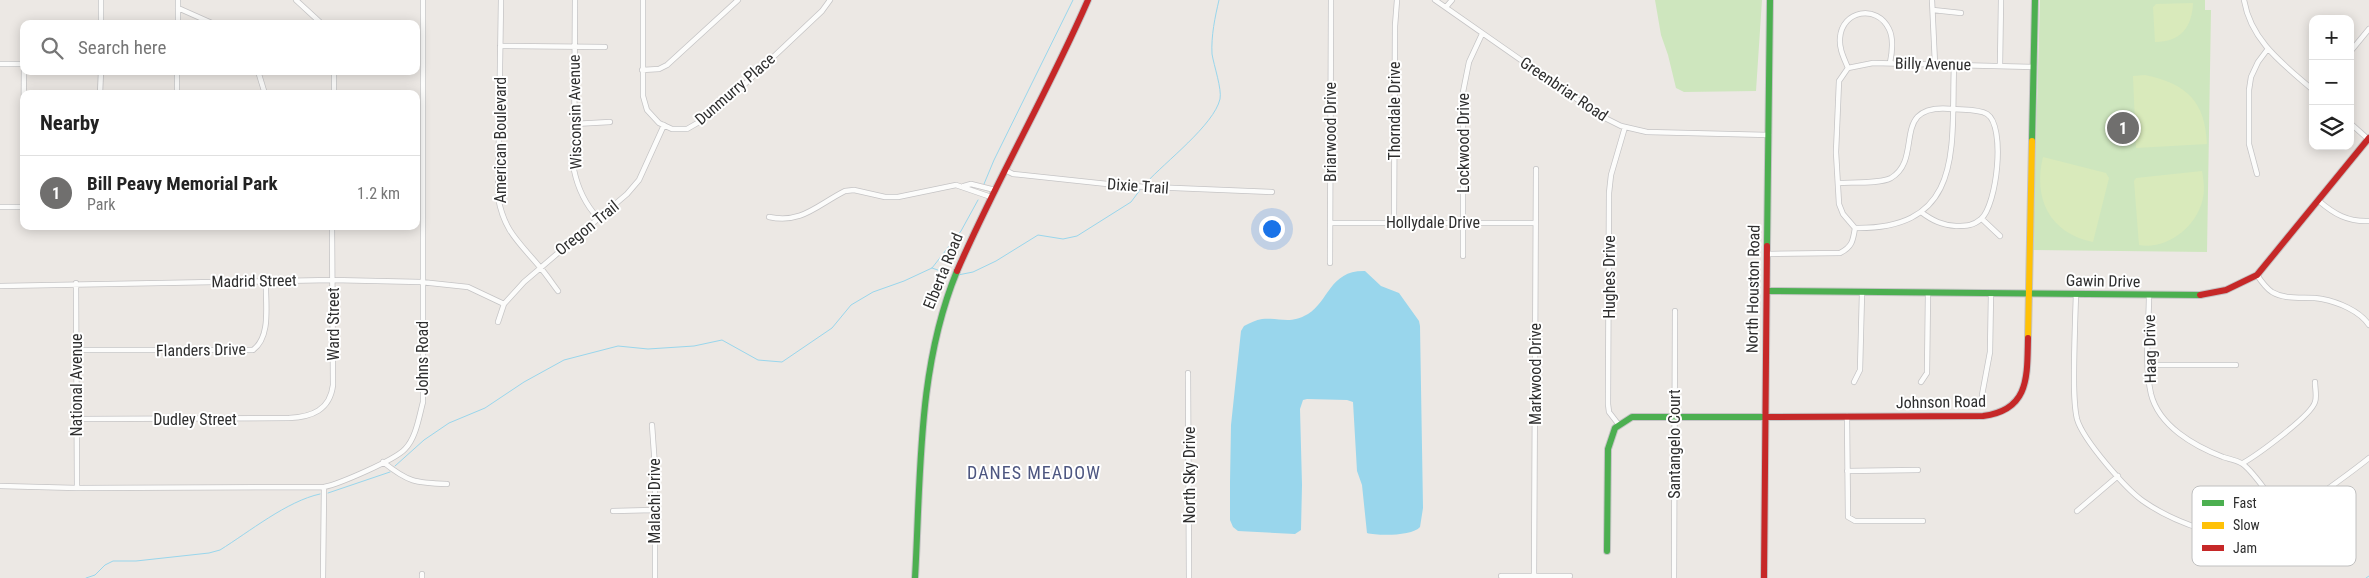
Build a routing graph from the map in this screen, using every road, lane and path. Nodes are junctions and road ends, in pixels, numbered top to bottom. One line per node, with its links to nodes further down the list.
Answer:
1 (101, 0): 24 (street)
2 (178, 0): 21 (street)
3 (296, 0): 27 (street)
4 (423, 0): 63 (street, Johns Road)
5 (501, 0): 30 (street, American Boulevard)
6 (575, 0): 31 (street, Wisconsin Avenue)
7 (643, 0): 43 (street)
8 (738, 0): 43 (street)
9 (830, 0): 58 (street, Dunmurry Place)
10 (1088, 0): 65 (street, Elberta Road)
11 (1331, 0): 82 (street, Briarwood Drive)
12 (1397, 0): 79 (street, Thorndale Drive)
13 (1435, 0): 20 (street, Greenbriar Road)
14 (1452, 0): 20 (street)
15 (1770, 0): 61 (street, North Houston Road)
16 (1932, 0): 22 (street)
17 (2001, 0): 40 (street)
18 (2035, 0): 41 (street, Johnson Road)
19 (2244, 0): 34 (street)
20 (1446, 7): 29 (street, Greenbriar Road)
21 (178, 8): 25 (street); 26 (street)
22 (1933, 10): 23 (street); 38 (street)
23 (1961, 13)
24 (101, 20)
25 (178, 20)
26 (205, 20)
27 (318, 20)
28 (2369, 29): 33 (street)
29 (1482, 34): 60 (street, Greenbriar Road); 80 (street, Lockwood Drive)
30 (500, 46): 31 (street); 91 (street, American Boulevard)
31 (574, 47): 32 (street); 57 (street, Wisconsin Avenue)
32 (605, 47)
33 (2354, 47)
34 (2267, 50): 49 (street); 66 (street)
35 (1890, 63): 38 (street, Billy Avenue); 42 (street, Billy Avenue); 42 (street)
36 (0, 64): 37 (street)
37 (20, 64)
38 (1934, 64): 39 (street, Billy Avenue)
39 (1954, 65): 40 (street, Billy Avenue); 55 (street)
40 (2000, 66): 41 (street, Billy Avenue)
41 (2034, 67): 103 (street, Johnson Road)
42 (1848, 68): 67 (street)
43 (642, 70): 58 (street)
44 (24, 75): 50 (street)
45 (101, 75): 51 (street)
46 (177, 75): 52 (street)
47 (259, 75): 53 (street)
48 (334, 75): 54 (street)
49 (2309, 87)
50 (24, 90)
51 (100, 90)
52 (177, 90)
53 (265, 90)
54 (334, 90)
55 (1952, 109): 67 (street); 75 (street); 78 (street)
56 (610, 122): 57 (street)
57 (574, 124): 77 (street, Wisconsin Avenue)
58 (664, 125): 77 (street, Oregon Trail)
59 (2354, 126): 62 (street)
60 (1625, 127): 61 (street, Greenbriar Road); 123 (street, Hughes Drive)
61 (1769, 135): 88 (street, North Houston Road)
62 (2368, 138): 72 (street, Gawin Drive)
63 (420, 154)
64 (1536, 169): 83 (street, Markwood Drive)
65 (1005, 170): 69 (street, Elberta Road); 70 (street, Dixie Trail)
66 (2257, 174)
67 (1838, 183): 84 (street)
68 (963, 186): 69 (street); 71 (street); 76 (street)
69 (994, 190): 71 (street, Elberta Road)
70 (1272, 192)
71 (991, 197): 148 (street, Elberta Road)
72 (2319, 200): 81 (street); 92 (street, Gawin Drive)
73 (0, 207): 74 (street)
74 (20, 207)
75 (1922, 212): 78 (street); 84 (street)
76 (769, 217)
77 (598, 218): 91 (street, Oregon Trail)
78 (1982, 219): 87 (street)
79 (1394, 222): 80 (street, Hollydale Drive); 82 (street, Hollydale Drive)
80 (1463, 222): 83 (street, Hollydale Drive); 89 (street, Lockwood Drive)
81 (2369, 222)
82 (1330, 223): 90 (street, Briarwood Drive)
83 (1535, 223): 145 (street, Markwood Drive)
84 (1855, 228): 88 (street)
85 (332, 230): 94 (street, Ward Street)
86 (420, 230): 95 (street, Johns Road)
87 (2000, 236)
88 (1767, 254): 99 (street, North Houston Road)
89 (1462, 256)
90 (1330, 264)
91 (540, 266): 98 (street, American Boulevard); 106 (street, Oregon Trail)
92 (2257, 275): 105 (street, Gawin Drive); 109 (street)
93 (266, 280): 94 (street, Madrid Street); 96 (street, Madrid Street); 110 (street, Flanders Drive)
94 (332, 280): 95 (street, Madrid Street); 118 (street, Ward Street)
95 (422, 282): 106 (street, Madrid Street); 126 (street, Johns Road)
96 (76, 283): 97 (street, Madrid Street); 110 (street, National Avenue)
97 (0, 286)
98 (558, 291)
99 (1768, 291): 100 (street, Gawin Drive); 120 (street, North Houston Road)
100 (1862, 293): 101 (street, Gawin Drive); 114 (street)
101 (1928, 293): 102 (street, Gawin Drive); 115 (street)
102 (1991, 293): 103 (street, Gawin Drive); 117 (street)
103 (2029, 293): 104 (street, Gawin Drive); 121 (street, Johnson Road)
104 (2076, 294): 105 (street, Gawin Drive); 130 (street)
105 (2149, 295): 112 (street, Haag Drive)
106 (504, 304): 108 (street, Oregon Trail)
107 (1675, 311): 119 (street, Santangelo Court)
108 (498, 322)
109 (2368, 322)
110 (75, 350): 122 (street, National Avenue)
111 (2236, 364): 112 (street)
112 (2149, 365): 127 (street, Haag Drive)
113 (1188, 372): 149 (street, North Sky Drive)
114 (1854, 382)
115 (1921, 382)
116 (2315, 382): 127 (street)
117 (1982, 395)
118 (315, 414): 122 (street, Dudley Street)
119 (1674, 416): 120 (street, Johnson Road); 123 (street, Johnson Road); 150 (street, Santangelo Court)
120 (1765, 416): 121 (street, Johnson Road); 151 (street, North Houston Road)
121 (1847, 416): 129 (street)
122 (76, 419): 136 (street, National Avenue)
123 (1620, 424): 142 (street)
124 (652, 425): 137 (street, Malachi Drive)
125 (2369, 458): 134 (street)
126 (383, 462): 131 (street); 135 (street, Johns Road)
127 (2243, 463): 133 (street)
128 (1918, 470): 129 (street)
129 (1847, 471): 140 (street)
130 (2118, 476): 139 (street); 141 (street)
131 (447, 484)
132 (0, 486): 136 (street, Johns Road)
133 (2261, 486)
134 (2330, 486)
135 (324, 487): 136 (street, Johns Road); 146 (street)
136 (77, 488)
137 (654, 510): 138 (street); 147 (street, Malachi Drive)
138 (613, 511)
139 (2077, 512)
140 (1923, 521)
141 (2192, 524)
142 (1607, 551)
143 (1501, 576): 145 (street)
144 (1570, 576): 145 (street)
145 (1534, 577)
146 (323, 578)
147 (655, 578)
148 (915, 578)
149 (1189, 578)
150 (1674, 578)
151 (1764, 578)

